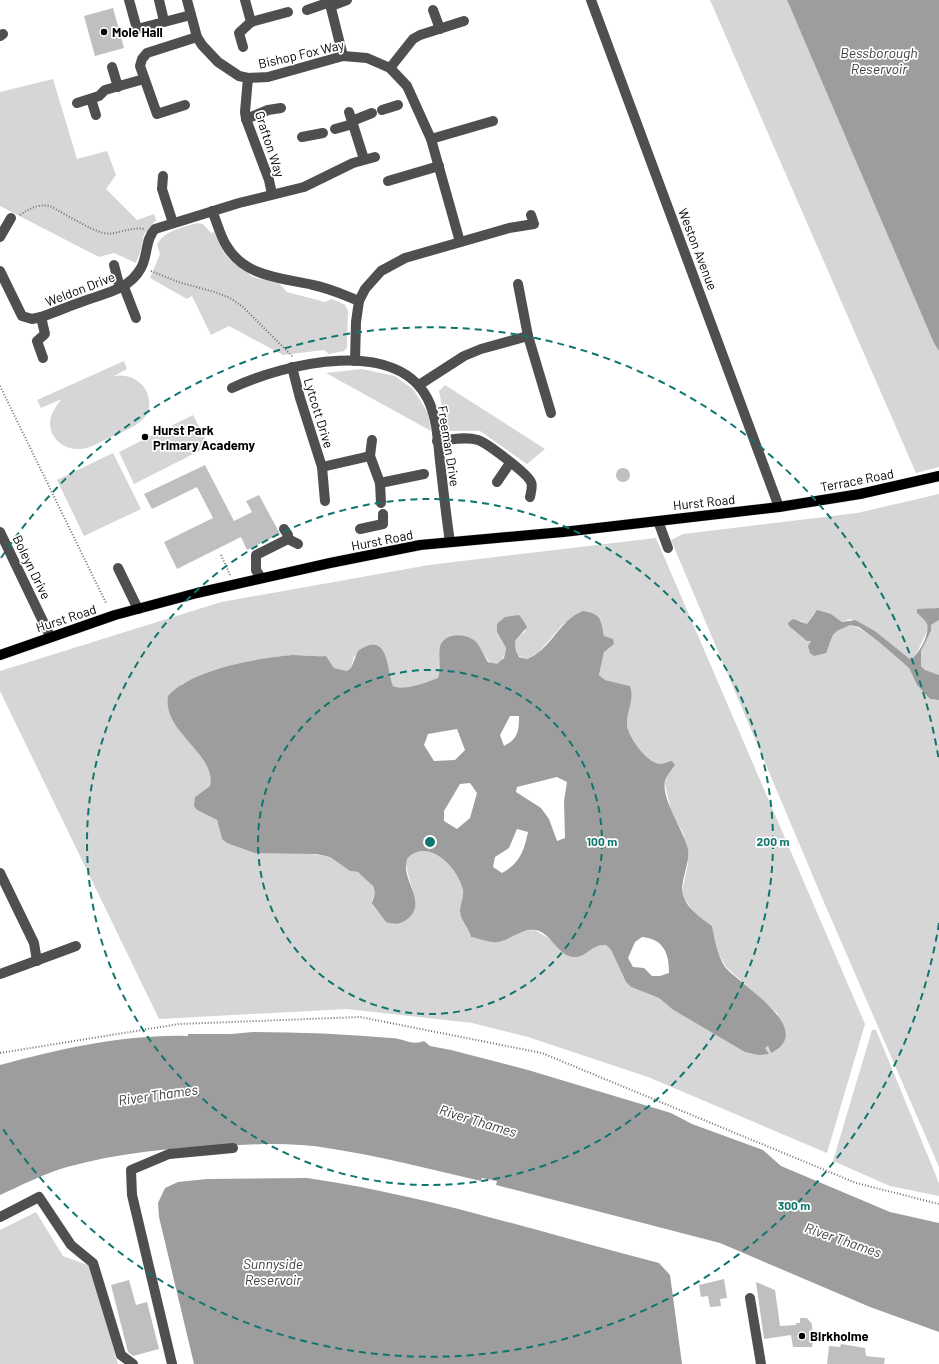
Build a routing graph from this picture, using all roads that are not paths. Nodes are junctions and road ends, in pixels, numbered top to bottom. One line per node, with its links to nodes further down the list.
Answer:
1 (129, 0): 12 (street)
2 (159, 0): 12 (street)
3 (187, 0): 11 (street, Bishop Fox Way)
4 (347, 0): 6 (street)
5 (591, 0): 77 (street, Weston Avenue)
6 (330, 3): 8 (street); 18 (street)
7 (246, 5): 14 (street)
8 (307, 10)
9 (433, 10): 15 (street)
10 (288, 14): 14 (street)
11 (191, 15): 12 (street); 16 (street, Bishop Fox Way)
12 (164, 21)
13 (464, 21): 15 (street)
14 (251, 22): 17 (street)
15 (440, 29): 20 (street)
16 (198, 37): 21 (street, Bishop Fox Way); 22 (street)
17 (243, 47)
18 (343, 56): 20 (street, Bishop Fox Way); 21 (street, Bishop Fox Way)
19 (112, 67): 23 (street)
20 (390, 68): 38 (street, Bishop Fox Way)
21 (248, 78): 32 (street, Grafton Way)
22 (144, 79): 23 (street); 26 (street)
23 (118, 87): 24 (street)
24 (91, 99): 25 (street); 31 (street)
25 (77, 104)
26 (185, 105)
27 (398, 105): 29 (street)
28 (281, 108): 32 (street)
29 (382, 110)
30 (372, 113): 33 (street)
31 (96, 115)
32 (246, 119): 44 (street, Grafton Way)
33 (351, 119): 35 (street); 40 (street)
34 (493, 121): 38 (street)
35 (335, 129)
36 (323, 133): 37 (street)
37 (302, 137)
38 (431, 139): 41 (street, Bishop Fox Way)
39 (375, 157): 40 (street, Grafton Way)
40 (364, 159): 44 (street, Grafton Way)
41 (440, 166): 43 (street); 50 (street, Bishop Fox Way)
42 (163, 176): 48 (street)
43 (388, 181)
44 (272, 194): 45 (street, Grafton Way)
45 (212, 211): 48 (street); 56 (street)
46 (531, 216): 50 (street)
47 (11, 218): 49 (street)
48 (173, 223): 54 (street, Weldon Drive)
49 (0, 237)
50 (460, 242): 56 (street)
51 (114, 265): 54 (street)
52 (0, 272): 55 (street, Weldon Drive)
53 (518, 284): 59 (street)
54 (122, 287): 57 (street, Weldon Drive); 58 (street)
55 (4, 291): 57 (street, Weldon Drive)
56 (359, 301): 61 (street)
57 (41, 317): 60 (street)
58 (136, 318)
59 (528, 336): 63 (street); 65 (street)
60 (43, 358)
61 (355, 361): 62 (street, Freeman Drive); 63 (street, Freeman Drive)
62 (296, 366): 64 (street, Freeman Drive); 70 (street, Lytcott Drive)
63 (419, 385): 67 (street, Freeman Drive)
64 (232, 388)
65 (551, 413)
66 (372, 440): 68 (street)
67 (437, 441): 69 (street); 83 (street, Freeman Drive)
68 (370, 456): 70 (street, Lytcott Drive); 74 (street)
69 (510, 463): 73 (street); 75 (street)
70 (322, 466): 76 (street, Lytcott Drive)
71 (424, 474): 74 (street)
72 (939, 476): 77 (main road, Terrace Road)
73 (496, 482)
74 (380, 483): 80 (street)
75 (530, 497)
76 (325, 501)
77 (779, 507): 78 (main road, Hurst Road)
78 (658, 521): 83 (main road, Hurst Road); 85 (street)
79 (284, 529): 82 (street)
80 (360, 529)
81 (0, 532): 89 (street, Boleyn Drive)
82 (288, 539): 84 (street); 87 (street)
83 (450, 542): 87 (main road, Hurst Road)
84 (298, 544)
85 (668, 548)
86 (118, 568): 88 (street)
87 (261, 578): 88 (main road, Hurst Road)
88 (138, 609): 89 (main road, Hurst Road)
89 (50, 636): 90 (main road, Hurst Road)
90 (0, 655)
91 (0, 873): 93 (street)
92 (76, 946): 93 (street)
93 (37, 961): 94 (street)
94 (0, 974)
95 (233, 1148): 99 (street)
96 (0, 1217): 98 (street)
97 (750, 1298): 100 (street)
98 (133, 1364)
99 (172, 1364)
100 (761, 1364)

